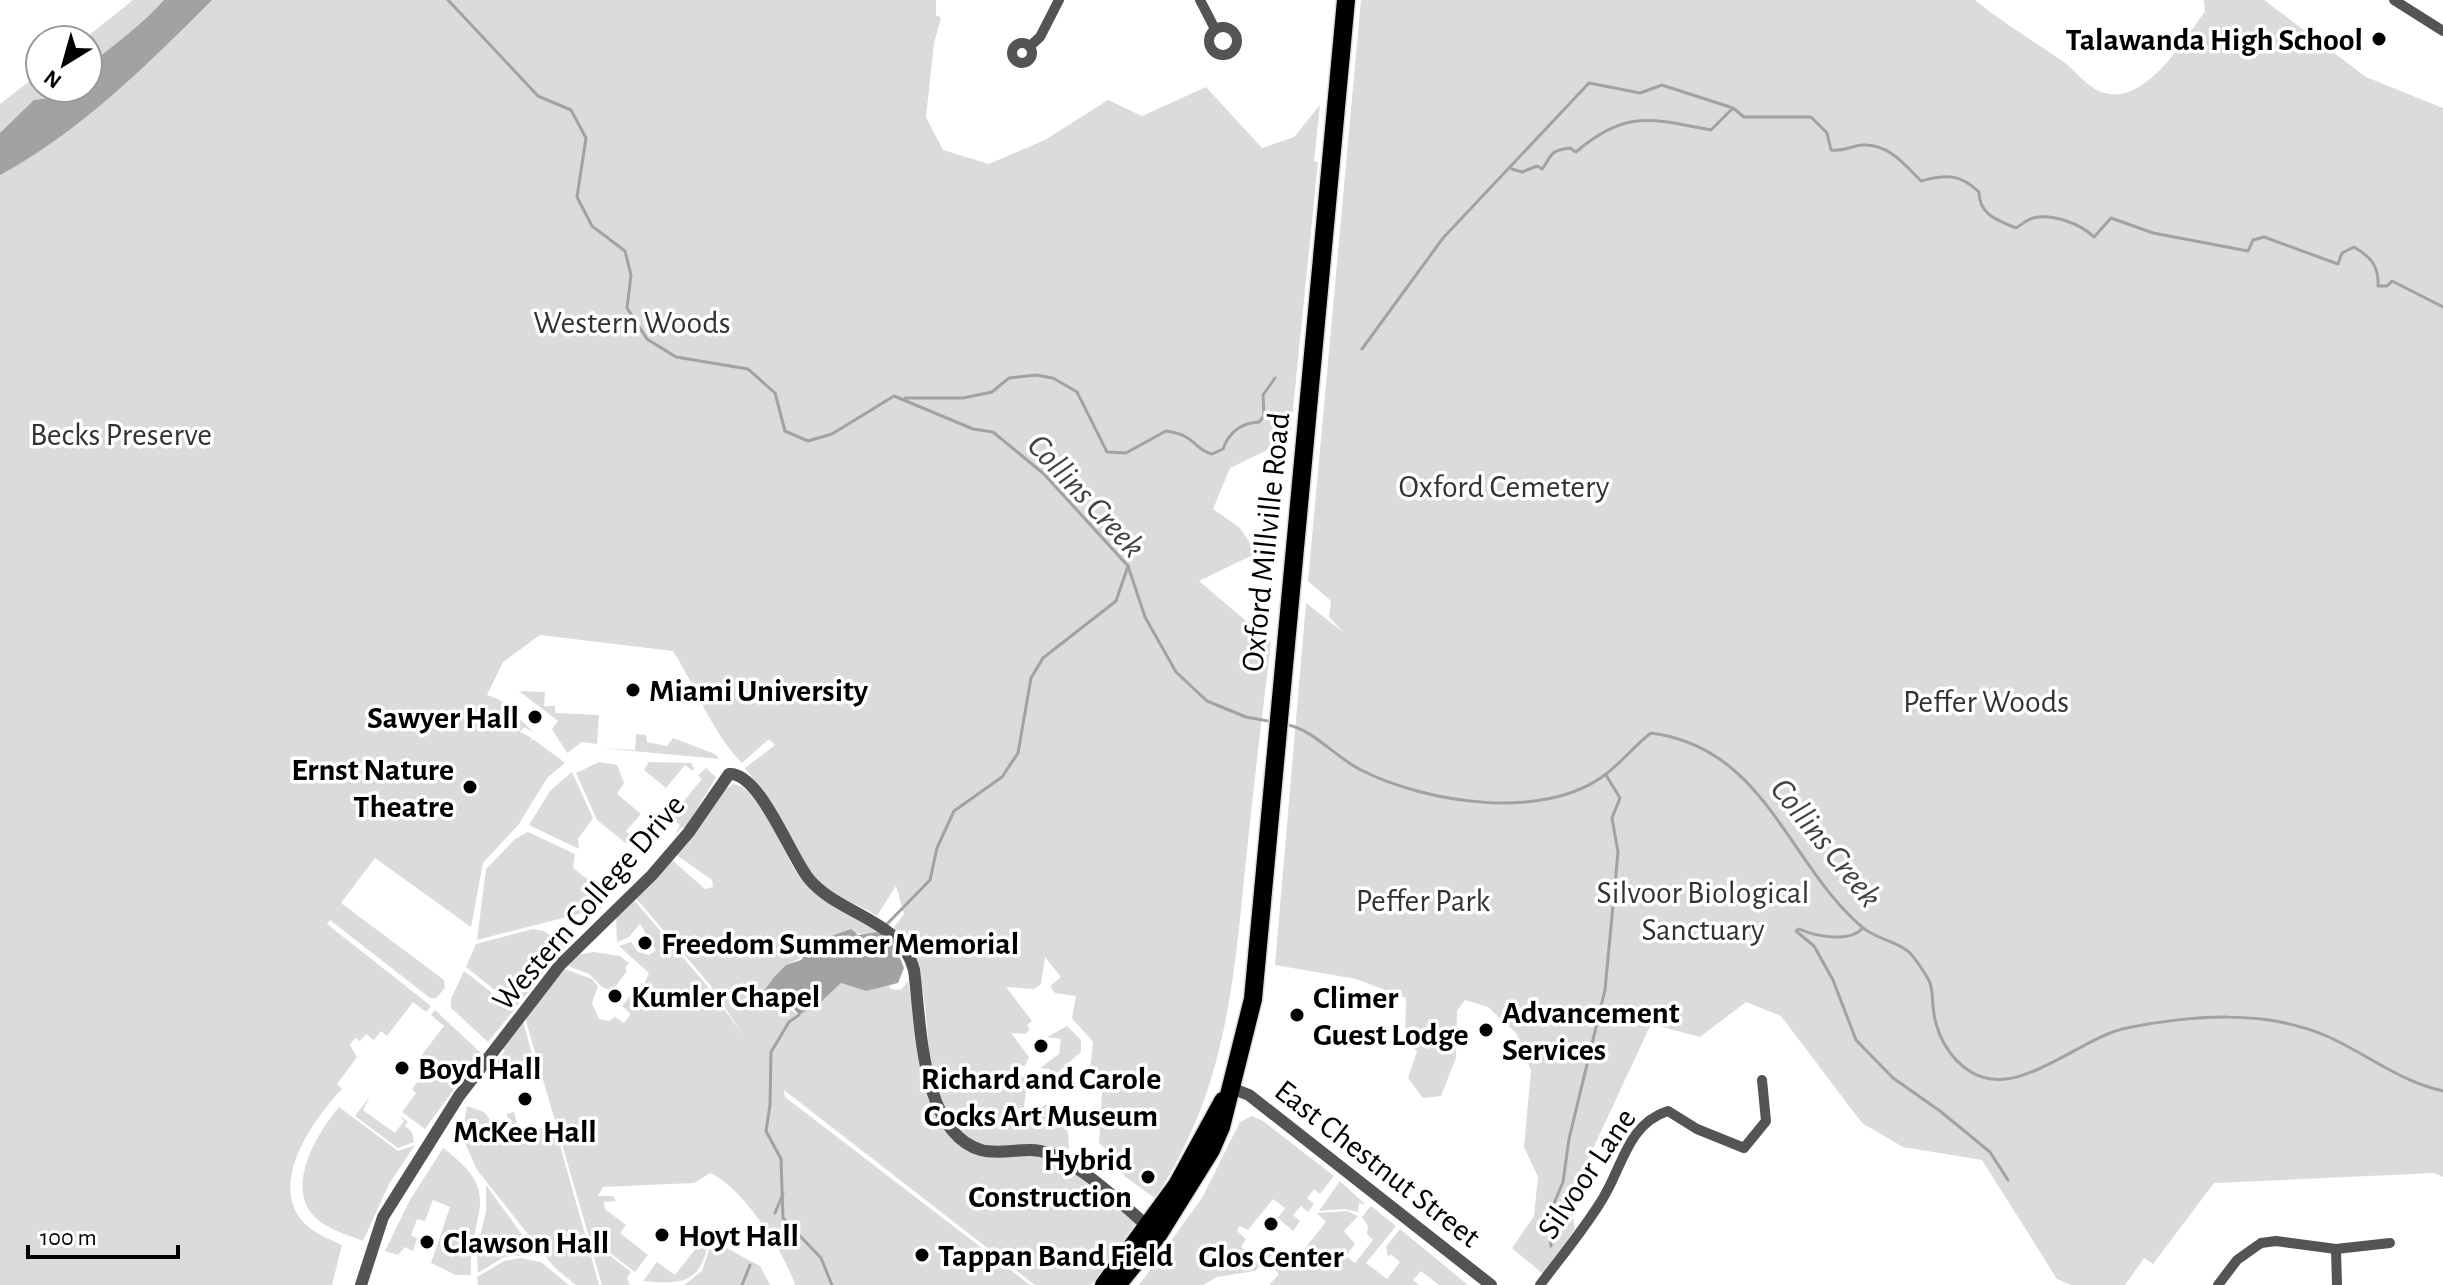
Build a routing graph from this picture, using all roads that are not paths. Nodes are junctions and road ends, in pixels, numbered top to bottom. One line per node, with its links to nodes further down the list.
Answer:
1 (1059, 0): 7 (street)
2 (1200, 0): 5 (street)
3 (1346, 0): 9 (highway, Oxford Millville Road)
4 (2394, 0): 6 (street)
5 (1215, 29)
6 (2443, 31)
7 (1030, 46)
8 (1762, 1080): 17 (street, Silvoor Lane)
9 (1231, 1088): 10 (highway, Oxford Millville Road); 13 (street, East Chestnut Street)
10 (1153, 1231): 14 (street, Western College Drive); 15 (highway); 16 (highway)
11 (2390, 1243): 12 (street)
12 (2336, 1249): 18 (street); 19 (street)
13 (1488, 1284)
14 (361, 1285)
15 (1104, 1285)
16 (1117, 1285)
17 (1540, 1285)
18 (2218, 1285)
19 (2337, 1285)

